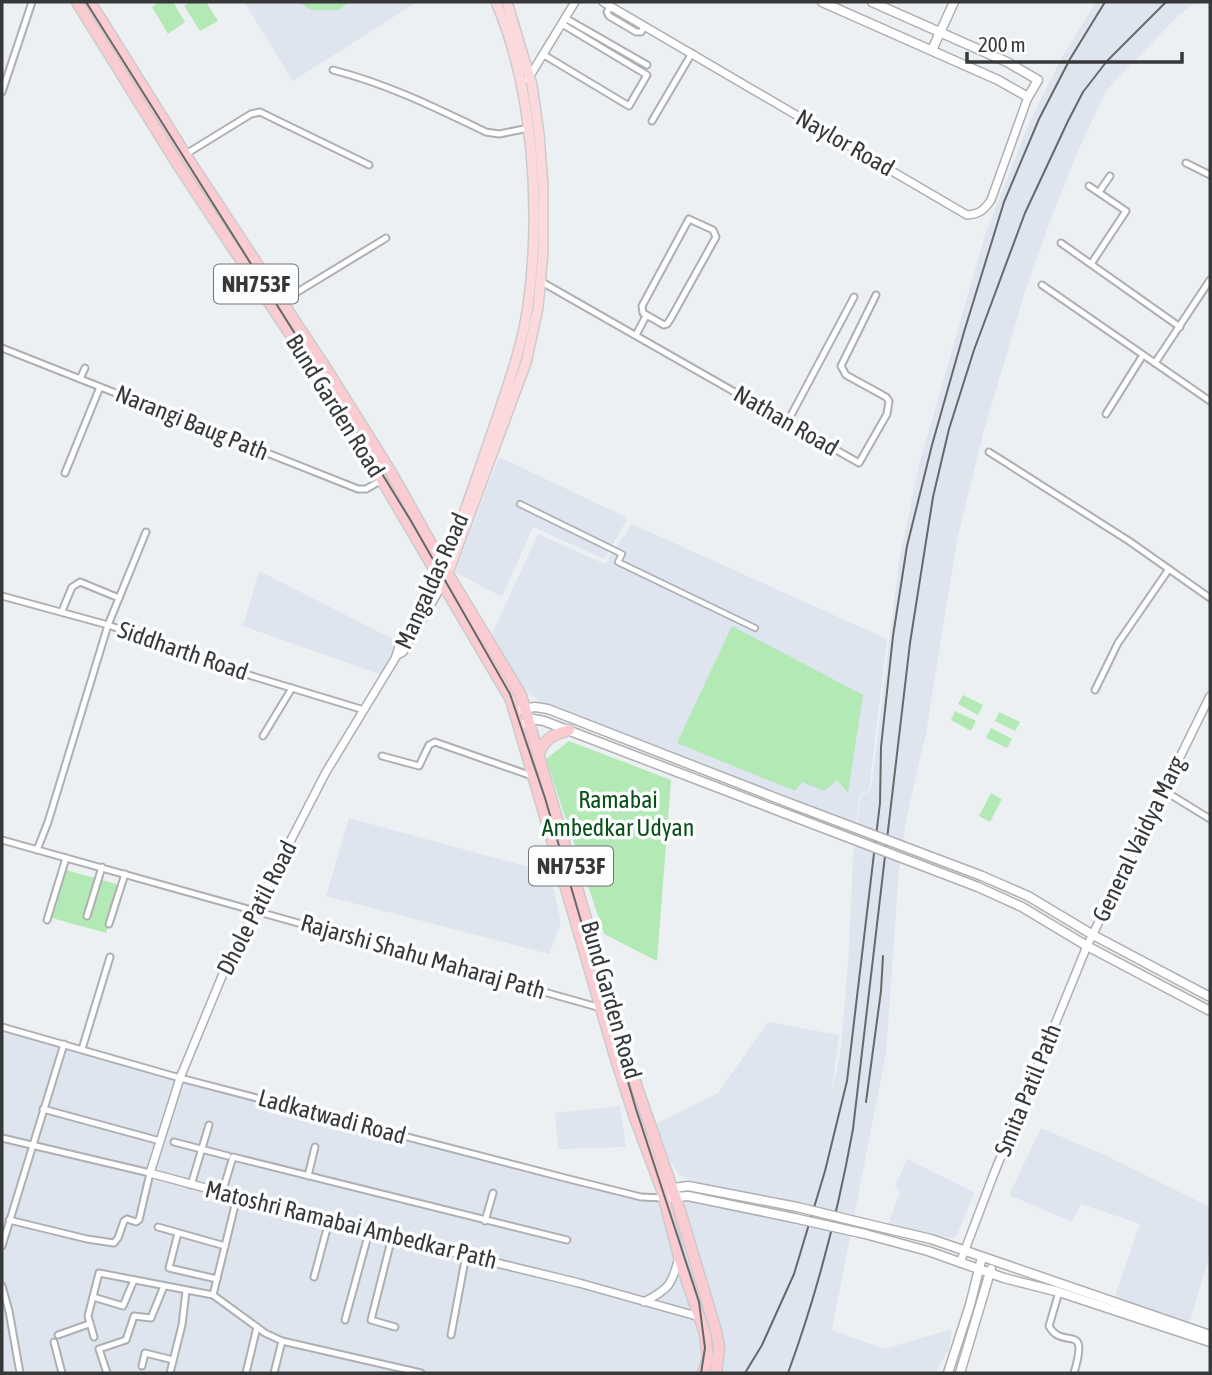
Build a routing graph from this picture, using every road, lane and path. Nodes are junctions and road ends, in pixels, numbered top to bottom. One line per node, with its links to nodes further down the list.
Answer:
1 (32, 2): 19 (street)
2 (77, 2): 53 (highway, Bund Garden Road / NH753F)
3 (90, 2): 23 (highway, Bund Garden Road / NH753F)
4 (496, 2): 18 (main road, Mangaldas Road)
5 (507, 2): 18 (main road, Mangaldas Road)
6 (575, 2): 11 (street)
7 (822, 2): 13 (main road)
8 (872, 2): 12 (main road)
9 (954, 2): 12 (main road)
10 (607, 4): 14 (street, Naylor Road)
11 (564, 21): 15 (street); 15 (street); 16 (street)
12 (940, 32): 13 (main road); 20 (main road)
13 (932, 50): 20 (main road)
14 (692, 53): 20 (street, Naylor Road); 21 (street)
15 (544, 55): 18 (street)
16 (648, 65)
17 (333, 70): 22 (street)
18 (526, 79): 22 (main road, Mangaldas Road); 34 (main road, Mangaldas Road)
19 (2, 92)
20 (1028, 97)
21 (652, 121)
22 (528, 128): 34 (main road, Mangaldas Road)
23 (186, 155): 25 (street); 38 (highway, Bund Garden Road / NH753F)
24 (1186, 163): 26 (street)
25 (369, 165)
26 (1210, 175)
27 (1110, 176): 29 (street)
28 (1089, 186): 29 (street)
29 (1099, 192): 32 (street)
30 (386, 238): 38 (street)
31 (1061, 243): 32 (street)
32 (1091, 264): 40 (street)
33 (1210, 280): 40 (street)
34 (535, 281): 41 (street, Nathan Road); 57 (main road, Mangaldas Road)
35 (1042, 285): 43 (street)
36 (876, 295): 50 (street, Nathan Road)
37 (854, 297): 50 (street)
38 (281, 302): 57 (highway, Bund Garden Road / NH753F)
39 (646, 316): 39 (street); 41 (street)
40 (1180, 327): 44 (street)
41 (636, 335): 50 (street, Nathan Road)
42 (2, 348): 46 (street, Narangi Baug Path)
43 (1143, 355): 44 (street); 49 (street)
44 (1155, 363): 48 (street)
45 (85, 368): 46 (street)
46 (80, 379): 47 (street, Narangi Baug Path)
47 (100, 387): 52 (street); 53 (street, Narangi Baug Path)
48 (1210, 401)
49 (1105, 414)
50 (788, 421)
51 (989, 452): 56 (street)
52 (65, 474)
53 (382, 480): 57 (highway, Bund Garden Road / NH753F)
54 (520, 504): 63 (street)
55 (146, 532): 59 (street)
56 (1169, 569): 60 (street); 66 (street)
57 (443, 576): 64 (street, Mangaldas Road); 68 (highway, Bund Garden Road / NH753F)
58 (2, 596): 61 (street, Siddharth Road)
59 (119, 598): 61 (street); 62 (street)
60 (1210, 598)
61 (62, 611): 62 (street, Siddharth Road)
62 (108, 625): 65 (street, Siddharth Road); 79 (street)
63 (755, 628)
64 (396, 657): 69 (street, Dhole Patil Road)
65 (292, 688): 69 (street, Siddharth Road); 72 (street)
66 (1095, 690)
67 (1210, 696): 76 (street, General Vaidya Marg)
68 (519, 709): 70 (highway, Bund Garden Road / NH753F); 87 (main road, bridge)
69 (364, 710): 83 (street, Dhole Patil Road)
70 (523, 723): 71 (main road); 74 (highway, Bund Garden Road / NH753F); 75 (highway, Bund Garden Road / NH753F)
71 (569, 730): 74 (highway); 88 (main road, bridge)
72 (263, 736)
73 (382, 755): 75 (street)
74 (538, 757): 75 (highway, Bund Garden Road / NH753F)
75 (538, 775): 91 (highway, Bund Garden Road / NH753F); 111 (highway, Bund Garden Road / NH753F)
76 (1163, 790): 77 (street); 87 (street, General Vaidya Marg)
77 (1210, 819)
78 (2, 840): 79 (street, Rajarshi Shahu Maharaj Path)
79 (37, 850): 80 (street, Rajarshi Shahu Maharaj Path)
80 (66, 858): 81 (street, Rajarshi Shahu Maharaj Path); 85 (street)
81 (102, 867): 82 (street, Rajarshi Shahu Maharaj Path); 84 (street)
82 (125, 874): 83 (street, Rajarshi Shahu Maharaj Path); 86 (street)
83 (255, 909): 91 (street, Rajarshi Shahu Maharaj Path); 96 (street, Dhole Patil Road)
84 (87, 916)
85 (47, 920)
86 (108, 924)
87 (1093, 935): 88 (street, General Vaidya Marg); 90 (main road)
88 (1087, 946): 92 (main road); 123 (street, Smita Patil Path)
89 (110, 957): 95 (street)
90 (1210, 997)
91 (601, 1008): 111 (highway, Bund Garden Road / NH753F)
92 (1210, 1010)
93 (2, 1027): 94 (street, Ladkatwadi Road)
94 (64, 1044): 95 (street, Ladkatwadi Road); 97 (street)
95 (82, 1049): 96 (street, Ladkatwadi Road)
96 (180, 1078): 100 (street, Dhole Patil Road); 111 (street, Ladkatwadi Road)
97 (43, 1109): 100 (street); 102 (street)
98 (209, 1125): 104 (street)
99 (2, 1138): 102 (street, Matoshri Ramabai Ambedkar Path)
100 (160, 1140): 106 (street, Dhole Patil Road)
101 (174, 1142): 104 (street)
102 (32, 1146): 106 (street, Matoshri Ramabai Ambedkar Path); 113 (street)
103 (315, 1147): 107 (street)
104 (202, 1149): 105 (street); 108 (street)
105 (228, 1156)
106 (150, 1173): 108 (street, Matoshri Ramabai Ambedkar Path); 113 (street)
107 (308, 1176): 109 (street); 115 (street)
108 (191, 1185): 109 (street, Matoshri Ramabai Ambedkar Path)
109 (222, 1193): 112 (street, Matoshri Ramabai Ambedkar Path)
110 (493, 1193): 115 (street)
111 (668, 1193): 123 (main road, bridge); 125 (highway, NH753F); 128 (main road, bridge); 163 (highway, NH753F)
112 (237, 1197): 114 (street, Matoshri Ramabai Ambedkar Path); 121 (street)
113 (9, 1220): 122 (street)
114 (329, 1221): 117 (street, Matoshri Ramabai Ambedkar Path); 131 (street)
115 (485, 1221): 120 (street)
116 (158, 1227): 118 (street)
117 (369, 1232): 119 (street, Matoshri Ramabai Ambedkar Path); 142 (street)
118 (178, 1233): 121 (street); 132 (street)
119 (392, 1237): 124 (street, Matoshri Ramabai Ambedkar Path); 144 (street)
120 (567, 1240)
121 (225, 1245): 132 (street)
122 (2, 1246)
123 (964, 1251): 126 (main road); 128 (street, Smita Patil Path)
124 (466, 1255): 140 (street, Matoshri Ramabai Ambedkar Path); 147 (street)
125 (679, 1257): 140 (street); 141 (highway, NH753F)
126 (982, 1257): 127 (main road); 129 (main road)
127 (993, 1261): 130 (main road); 148 (main road)
128 (960, 1262): 129 (main road)
129 (979, 1269): 130 (main road); 164 (main road)
130 (990, 1273): 137 (main road); 165 (main road)
131 (314, 1277)
132 (217, 1279): 138 (street)
133 (134, 1280): 135 (street); 139 (street); 139 (street)
134 (2, 1286): 155 (street)
135 (164, 1286): 136 (street); 157 (street)
136 (186, 1291): 138 (street); 153 (street)
137 (1059, 1292): 152 (main road); 166 (street)
138 (213, 1295): 145 (street)
139 (93, 1297): 143 (street)
140 (643, 1302): 141 (street, Matoshri Ramabai Ambedkar Path)
141 (700, 1317): 162 (highway, NH753F)
142 (345, 1320)
143 (89, 1324): 146 (street); 149 (street)
144 (395, 1326)
145 (257, 1328): 150 (street); 159 (street)
146 (58, 1335)
147 (451, 1335)
148 (1210, 1335)
149 (94, 1337)
150 (282, 1341): 160 (street); 161 (street)
151 (54, 1342): 156 (street)
152 (1210, 1342)
153 (173, 1360): 154 (street); 158 (street)
154 (142, 1366)
155 (20, 1373)
156 (62, 1373)
157 (107, 1373)
158 (170, 1373)
159 (246, 1373)
160 (274, 1373)
161 (421, 1373)
162 (703, 1373)
163 (716, 1373)
164 (948, 1373)
165 (960, 1373)
166 (1074, 1373)

